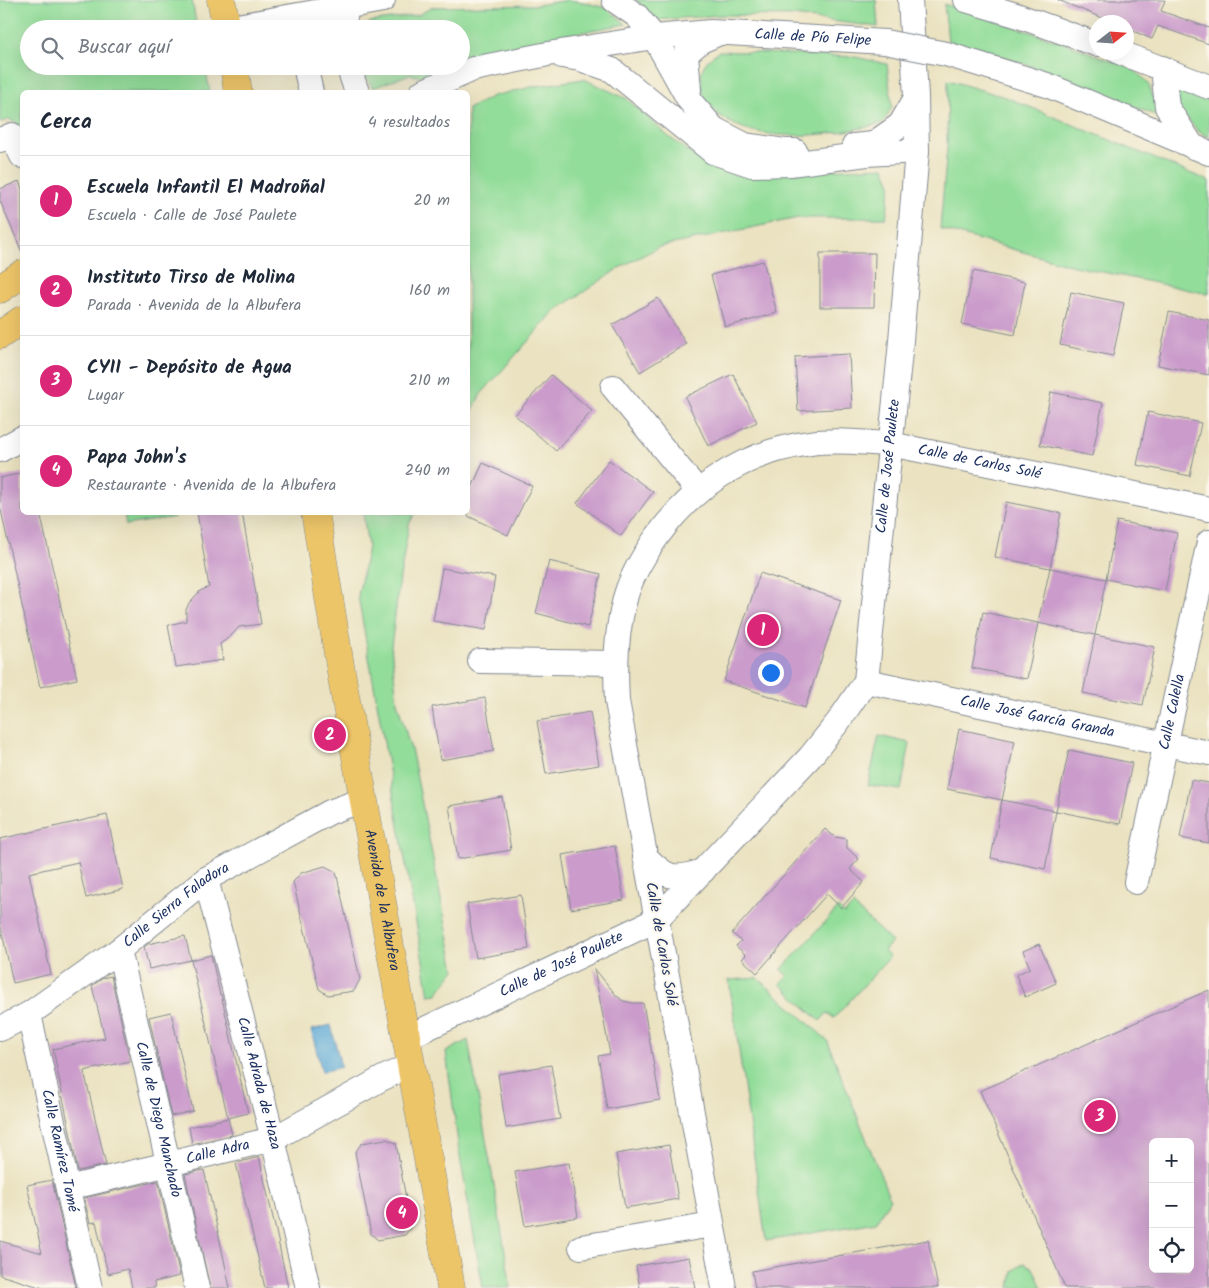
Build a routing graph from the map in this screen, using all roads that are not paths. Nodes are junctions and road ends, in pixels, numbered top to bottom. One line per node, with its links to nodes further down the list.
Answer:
1 (221, 0): 7 (main road)
2 (383, 0): 6 (street)
3 (614, 0): 11 (street)
4 (910, 0): 26 (street, Calle de José Paulete)
5 (966, 0): 12 (street)
6 (347, 5): 8 (street); 9 (street)
7 (225, 20)
8 (297, 20)
9 (344, 20)
10 (720, 32): 11 (street, Calle de Pío Felipe); 27 (street); 29 (street, Calle de Pío Felipe, bridge)
11 (654, 37): 13 (street, Calle de Pío Felipe); 27 (street)
12 (1089, 41)
13 (548, 54): 16 (street, Calle de Pío Felipe); 30 (street)
14 (1134, 58): 15 (street)
15 (1162, 68): 21 (street); 29 (street, Calle de Pío Felipe)
16 (470, 70)
17 (235, 75): 22 (main road)
18 (307, 75): 23 (street)
19 (351, 75): 24 (street)
20 (460, 75): 25 (street, Calle de Pío Felipe)
21 (1209, 87)
22 (238, 90)
23 (311, 90)
24 (356, 90)
25 (426, 90)
26 (916, 96): 27 (street); 30 (street, Calle de José Paulete)
27 (689, 100)
28 (0, 140): 31 (street)
29 (1201, 150)
30 (917, 151): 38 (street, Calle de José Paulete)
31 (20, 152)
32 (20, 275): 33 (main road)
33 (0, 289)
34 (20, 321): 35 (main road)
35 (0, 335)
36 (613, 387): 40 (street)
37 (20, 439): 39 (street)
38 (890, 444): 40 (street, Calle de Carlos Solé); 41 (street, Calle de Carlos Solé); 46 (street, Calle de José Paulete)
39 (0, 450)
40 (698, 491): 45 (street, Calle de Carlos Solé)
41 (1209, 509)
42 (315, 515): 49 (main road, Avenida de la Albufera)
43 (1209, 542): 47 (street, Calle Calella)
44 (480, 661): 45 (street)
45 (615, 663): 50 (street, Calle de Carlos Solé)
46 (866, 681): 47 (street, Calle José García Granda); 51 (street, Calle de José Paulete)
47 (1167, 744): 48 (street, Calle José García Granda); 53 (street, Calle Calella)
48 (1209, 753)
49 (365, 799): 52 (street, Calle Sierra Faladora); 58 (main road, Avenida de la Albufera)
50 (645, 856): 51 (street); 54 (street, Calle de Carlos Solé)
51 (703, 871): 54 (street, Calle de José Paulete)
52 (206, 879): 55 (street, Calle Sierra Faladora); 60 (street, Calle Adrada de Haza)
53 (1136, 882)
54 (656, 920): 58 (street, Calle de José Paulete); 63 (street, Calle de Carlos Solé)
55 (120, 950): 56 (street, Calle Sierra Faladora); 61 (street, Calle de Diego Manchado)
56 (29, 1014): 57 (street, Calle Sierra Faladora); 62 (street, Calle Ramírez Tomé)
57 (0, 1029)
58 (406, 1038): 59 (main road, Avenida de la Albufera)
59 (411, 1065): 60 (street, Calle Adra); 68 (main road, Avenida de la Albufera)
60 (273, 1139): 61 (street, Calle Adra); 67 (street, Calle Adrada de Haza)
61 (169, 1165): 62 (street, Calle Adra); 66 (street, Calle de Diego Manchado)
62 (68, 1188): 65 (street, Calle Ramírez Tomé)
63 (712, 1224): 64 (street); 69 (street, Calle de Carlos Solé)
64 (582, 1247)
65 (90, 1288)
66 (197, 1288)
67 (308, 1288)
68 (451, 1288)
69 (724, 1288)

